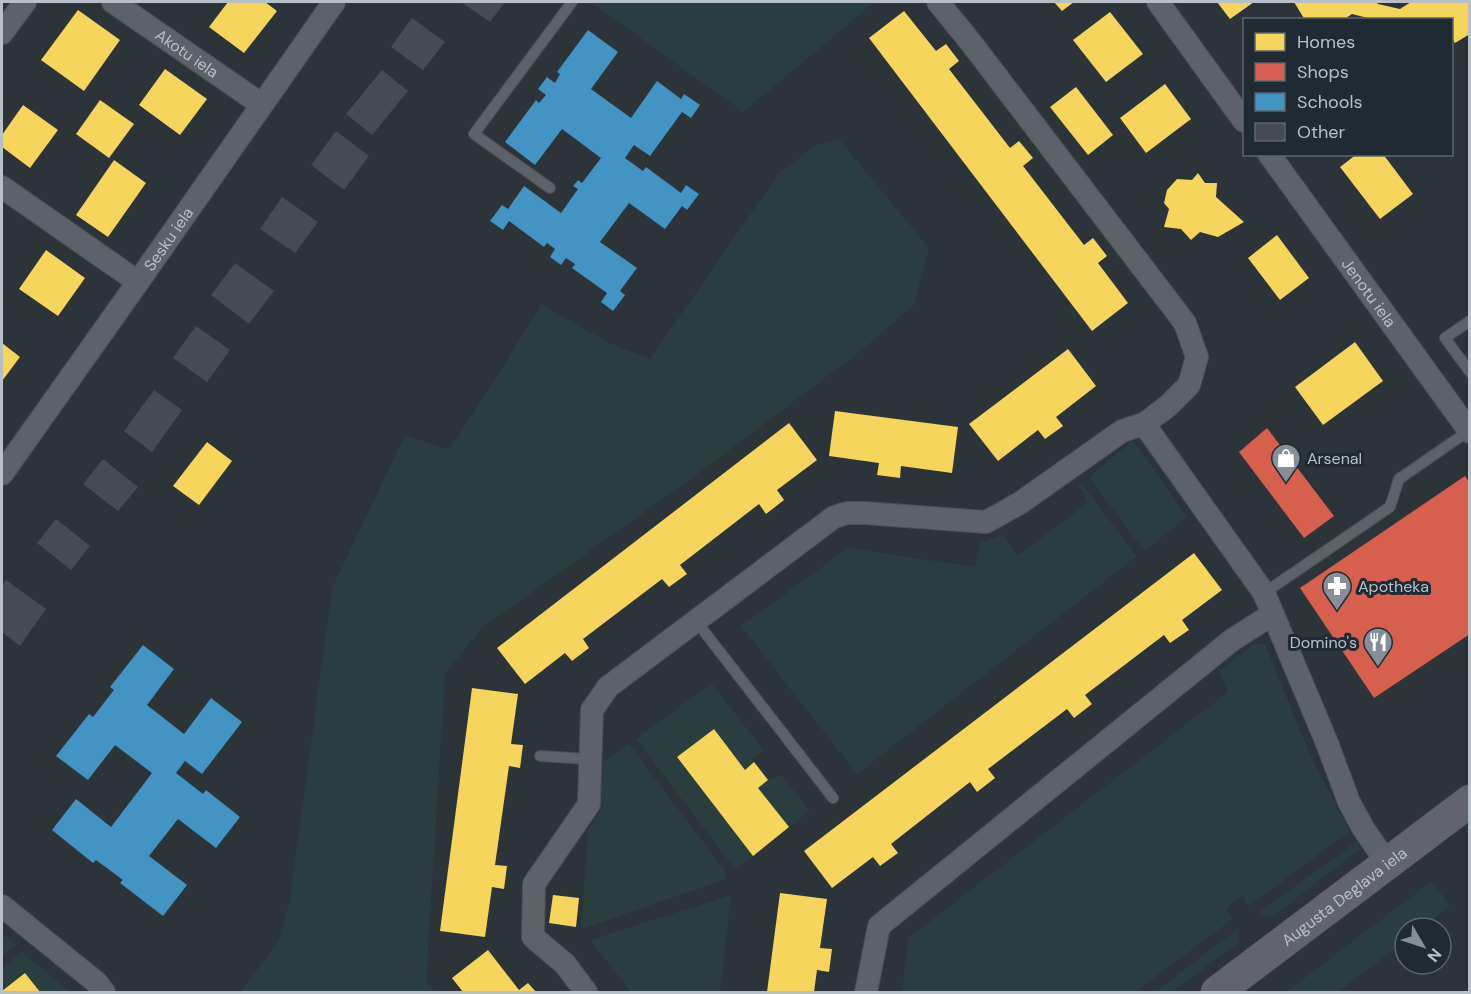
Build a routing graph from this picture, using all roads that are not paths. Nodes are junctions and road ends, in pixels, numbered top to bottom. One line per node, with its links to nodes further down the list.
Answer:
1 (25, 2): 7 (street)
2 (113, 2): 8 (street, Akotu iela)
3 (334, 2): 8 (street, Sesku iela)
4 (572, 2): 12 (lane)
5 (938, 2): 16 (street)
6 (1158, 2): 9 (street)
7 (2, 33)
8 (261, 104): 13 (street, Sesku iela)
9 (1243, 118)
10 (1270, 156): 17 (street, Jenotu iela)
11 (2, 187): 13 (street)
12 (550, 188)
13 (138, 282): 18 (street, Sesku iela)
14 (1470, 321): 15 (lane)
15 (1470, 372)
16 (1144, 424): 19 (street); 21 (street)
17 (1469, 431): 19 (lane)
18 (2, 474)
19 (1264, 593): 20 (street)
20 (1273, 614): 26 (street); 30 (street)
21 (696, 621): 23 (street); 24 (lane)
22 (540, 756): 23 (lane)
23 (589, 759): 29 (street)
24 (833, 798)
25 (1470, 801): 26 (main road, Augusta Deglava iela)
26 (1387, 863): 31 (main road, Augusta Deglava iela)
27 (2, 906): 28 (street)
28 (104, 993)
29 (586, 993)
30 (866, 993)
31 (1217, 993)

